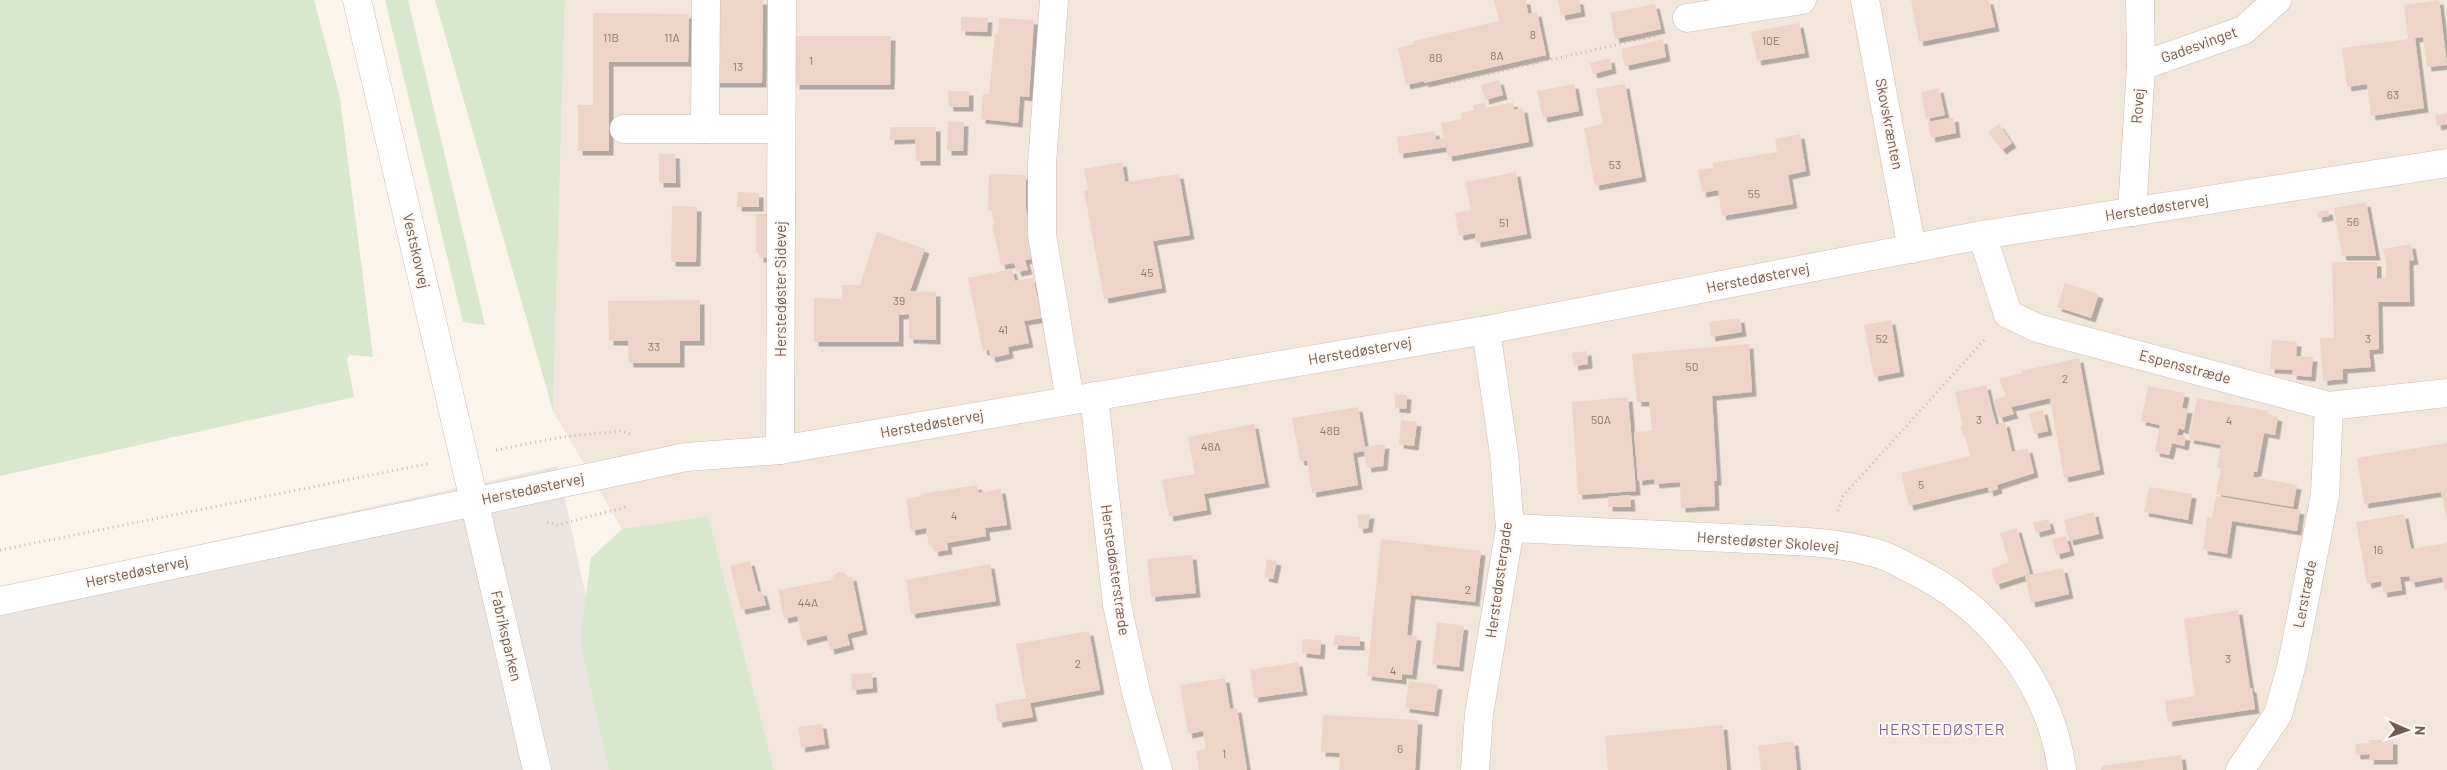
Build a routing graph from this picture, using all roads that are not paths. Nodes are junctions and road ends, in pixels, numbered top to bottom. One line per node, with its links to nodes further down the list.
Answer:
1 (358, 0): 23 (street, Vestskovvej)
2 (706, 0): 12 (street)
3 (782, 0): 13 (street, Herstedøster Sidevej)
4 (1054, 0): 20 (street)
5 (1802, 0): 9 (street)
6 (1865, 0): 17 (street, Skovskrænten)
7 (2140, 0): 10 (street, Rovej)
8 (2277, 0): 10 (street, Gadesvinget)
9 (1687, 18)
10 (2141, 66): 15 (street, Rovej)
11 (624, 129): 12 (street)
12 (705, 129): 13 (street)
13 (781, 129): 22 (street, Herstedøster Sidevej)
14 (2447, 163): 15 (street, Herstedøstervej)
15 (2132, 212): 16 (street, Herstedøstervej)
16 (1982, 235): 17 (street, Herstedøstervej); 21 (street, Espensstræde)
17 (1912, 249): 18 (street, Herstedøstervej)
18 (1486, 330): 20 (street, Herstedøstervej); 24 (street, Herstedøstergade)
19 (2447, 393): 21 (street, Espensstræde)
20 (1082, 398): 22 (street, Herstedøstervej); 27 (street, Herstedøsterstræde)
21 (2329, 406): 30 (street, Lerstræde)
22 (780, 450): 23 (street, Herstedøstervej)
23 (474, 502): 25 (street, Herstedøstervej); 26 (street, Fabriksparken)
24 (1510, 528): 28 (street, Herstedøstergade); 29 (street, Herstedøster Skolevej)
25 (0, 601)
26 (537, 770)
27 (1158, 770)
28 (1475, 770)
29 (2062, 770)
30 (2240, 770)

